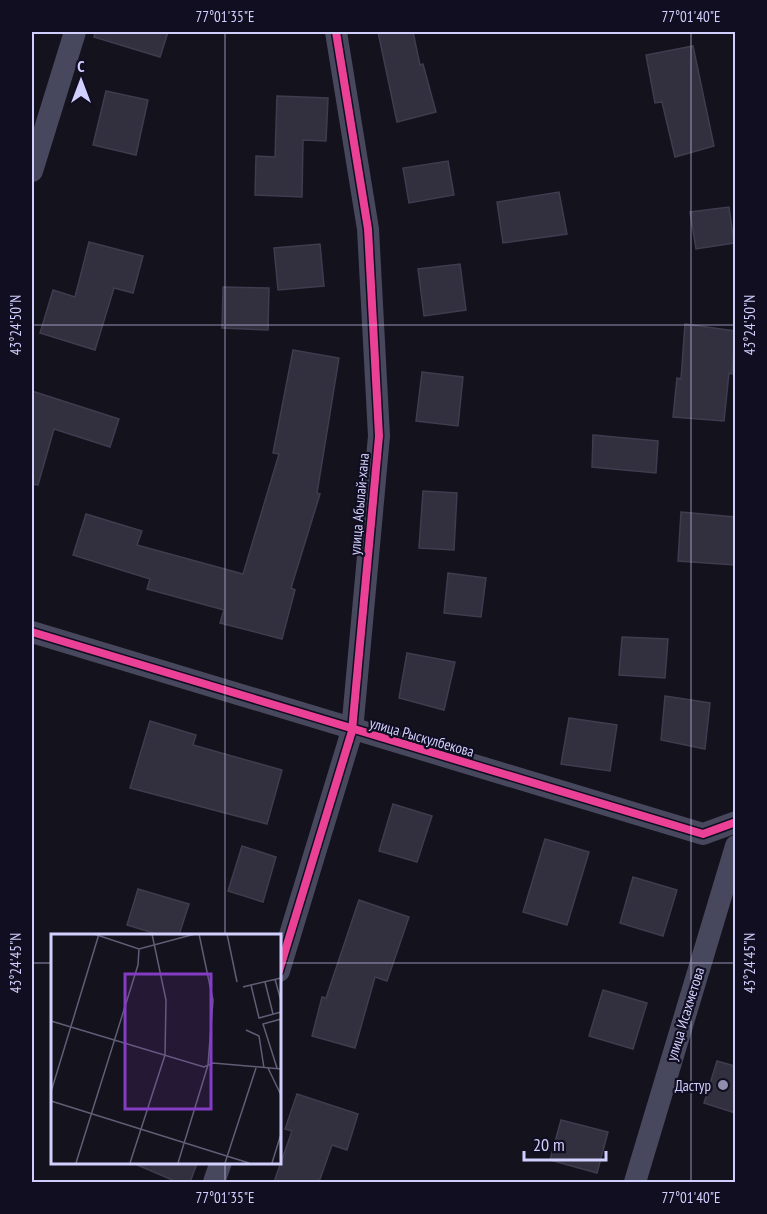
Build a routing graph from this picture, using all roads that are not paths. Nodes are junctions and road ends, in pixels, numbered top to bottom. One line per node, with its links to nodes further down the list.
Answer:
1 (75, 32): 3 (street)
2 (336, 32): 5 (street, улица Абылай-хана)
3 (32, 171)
4 (32, 632): 5 (street, улица Рыскулбекова)
5 (352, 731): 6 (street, улица Рыскулбекова); 8 (street, улица Абылай-хана)
6 (735, 822)
7 (735, 846): 11 (street, улица Исахметова)
8 (280, 967)
9 (219, 1163): 10 (street)
10 (214, 1182)
11 (635, 1182)

